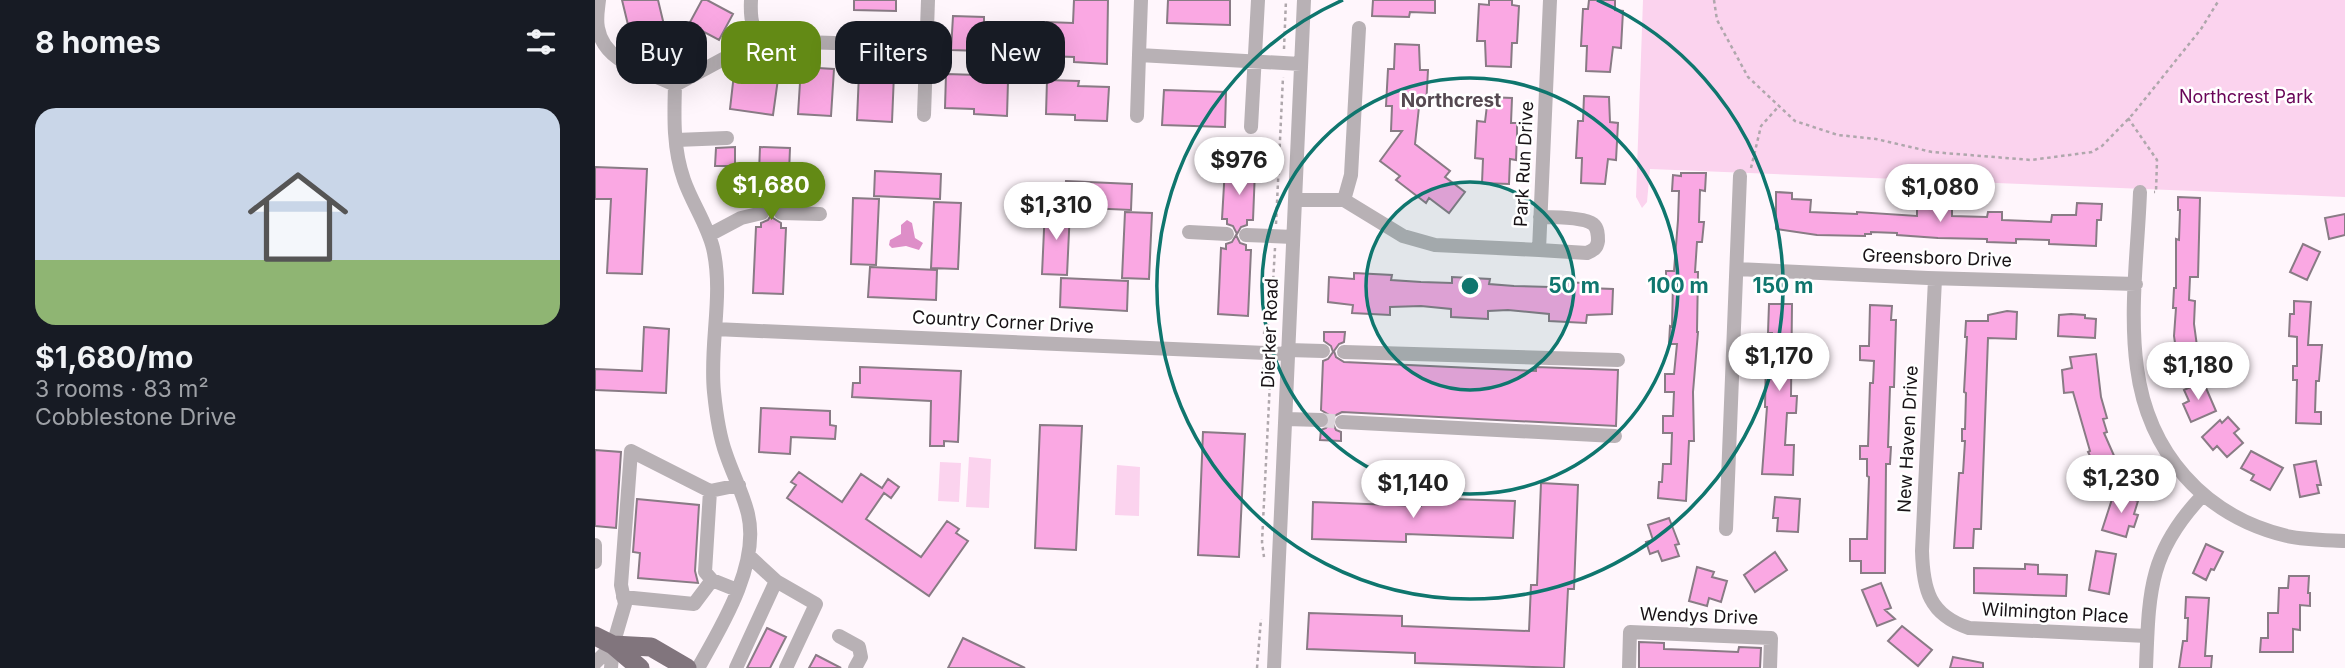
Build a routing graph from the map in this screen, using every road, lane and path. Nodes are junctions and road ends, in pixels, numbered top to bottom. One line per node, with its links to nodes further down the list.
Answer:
1 (599, 0): 13 (street)
2 (751, 0): 11 (street)
3 (928, 0): 12 (street)
4 (1141, 0): 15 (street)
5 (1258, 0): 17 (street)
6 (1286, 0): 18 (path)
7 (1304, 0): 19 (street, Dierker Road)
8 (1550, 0): 36 (street, Park Run Drive)
9 (1714, 0): 22 (path)
10 (2219, 0): 25 (path)
11 (751, 21)
12 (927, 21)
13 (596, 28): 21 (street)
14 (1359, 28): 32 (street)
15 (1139, 55): 17 (street); 24 (street)
16 (721, 60): 21 (street)
17 (1254, 61): 18 (street); 26 (street)
18 (1284, 63): 19 (street); 41 (path)
19 (1301, 64): 31 (street, Dierker Road)
20 (925, 84): 23 (street)
21 (675, 85): 28 (street)
22 (1779, 106): 25 (path); 29 (path)
23 (924, 115)
24 (1137, 116)
25 (2128, 118): 30 (path)
26 (1251, 127)
27 (727, 138): 28 (street)
28 (675, 140): 38 (street)
29 (1740, 176): 44 (street)
30 (2140, 191): 46 (street)
31 (1295, 200): 32 (street); 42 (street, Dierker Road)
32 (1344, 200): 43 (street, Park Run Drive)
33 (762, 213): 38 (street)
34 (781, 213): 35 (street)
35 (820, 214)
36 (1540, 217): 43 (street, Park Run Drive); 43 (street)
37 (1189, 232): 39 (street)
38 (709, 234): 47 (street)
39 (1227, 234)
40 (1246, 235): 41 (street)
41 (1276, 236): 42 (street); 51 (path)
42 (1293, 237): 49 (street, Dierker Road)
43 (1539, 250)
44 (1737, 269): 45 (street, Greensboro Drive); 60 (street)
45 (1935, 279): 46 (street, Greensboro Drive); 70 (street, New Haven Drive)
46 (2136, 284): 59 (street)
47 (715, 328): 51 (street, Country Corner Drive); 57 (street)
48 (1324, 351): 49 (street, Country Corner Drive)
49 (1288, 352): 51 (street, Country Corner Drive); 53 (street, Dierker Road)
50 (1344, 352): 52 (street)
51 (1266, 353): 65 (path)
52 (1618, 360)
53 (1286, 419): 54 (street); 85 (street, Dierker Road)
54 (1321, 420)
55 (1342, 422): 56 (street)
56 (1615, 436)
57 (739, 485): 58 (street); 63 (street)
58 (710, 491): 66 (street); 69 (street)
59 (2202, 496): 61 (street); 74 (street)
60 (1726, 529)
61 (2345, 541)
62 (595, 545): 64 (street)
63 (749, 556): 67 (street); 68 (street)
64 (595, 562)
65 (1265, 562)
66 (712, 580): 68 (street); 69 (street)
67 (776, 581): 81 (street); 82 (street)
68 (737, 590): 80 (street)
69 (623, 597): 75 (street)
70 (1930, 599): 74 (street, Wilmington Place)
71 (1263, 607): 84 (path)
72 (595, 636): 75 (main road)
73 (839, 636): 83 (street)
74 (2147, 636): 88 (street)
75 (613, 645): 76 (street); 77 (street); 78 (main road); 79 (main road)
76 (595, 663)
77 (611, 668)
78 (640, 668)
79 (687, 668)
80 (698, 668)
81 (736, 668)
82 (786, 668)
83 (855, 668)
84 (1257, 668)
85 (1274, 668)
86 (1629, 668): 87 (street, Wendys Drive)
87 (1770, 668)
88 (2146, 668)

